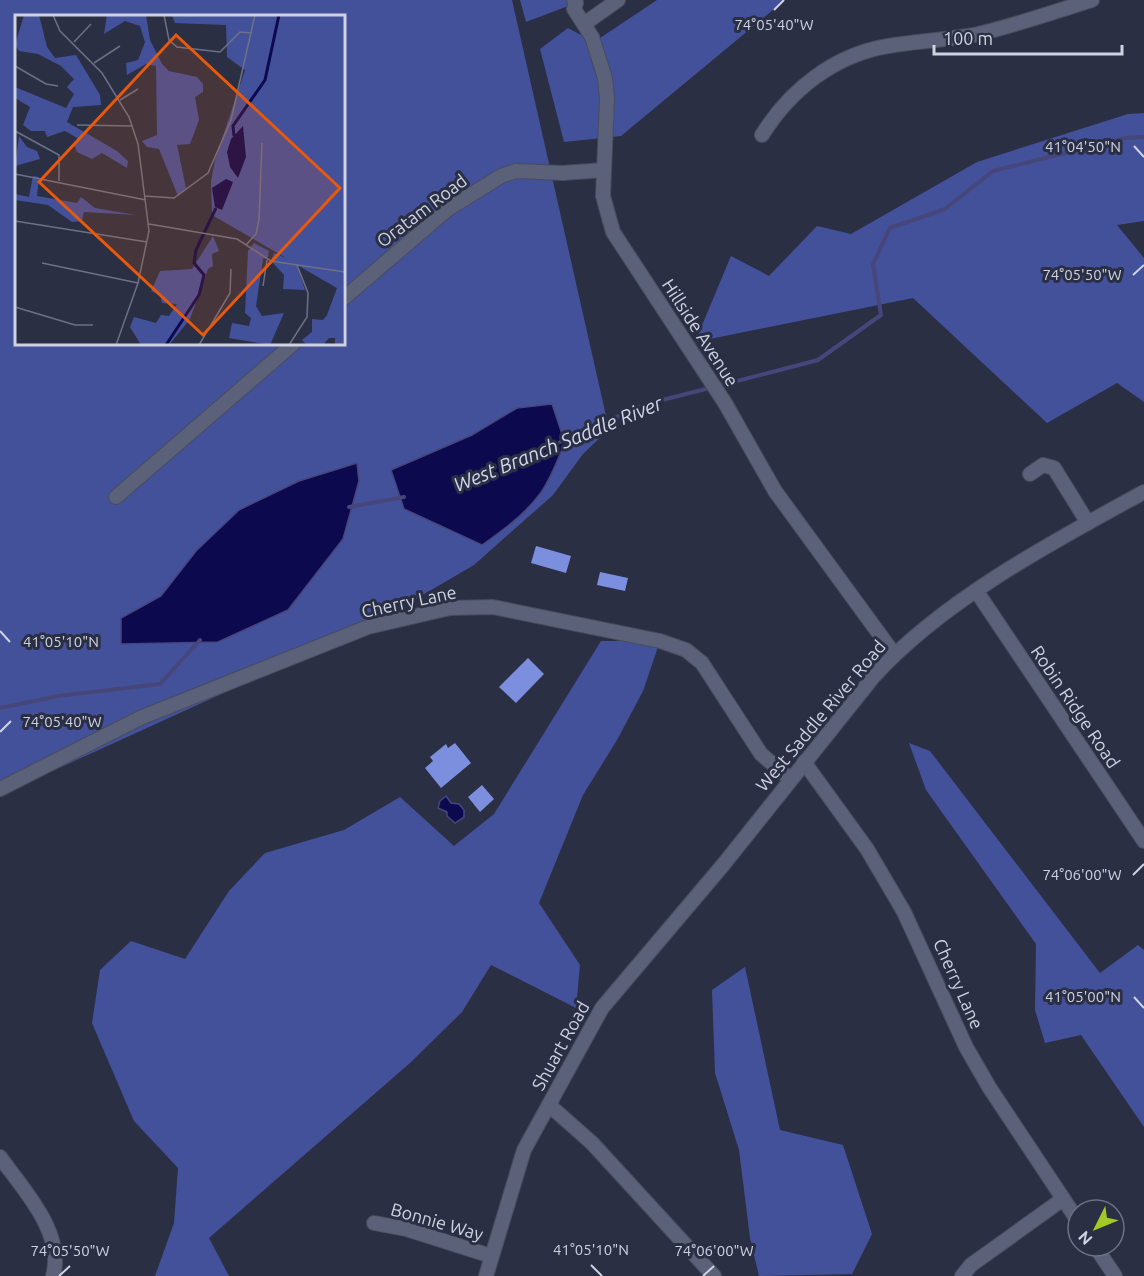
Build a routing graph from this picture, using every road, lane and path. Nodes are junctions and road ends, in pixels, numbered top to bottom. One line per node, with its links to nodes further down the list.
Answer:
1 (574, 0): 4 (street, Hillside Avenue)
2 (618, 0): 4 (street)
3 (1092, 0): 5 (street)
4 (584, 24): 6 (street, Hillside Avenue)
5 (762, 135)
6 (604, 170): 7 (street, Oratam Road); 14 (street, Hillside Avenue)
7 (345, 297)
8 (292, 345): 11 (street)
9 (1030, 474): 12 (street)
10 (1144, 492): 12 (street, West Saddle River Road)
11 (116, 497)
12 (1088, 523): 13 (street, West Saddle River Road)
13 (977, 592): 14 (street, West Saddle River Road); 18 (street, Robin Ridge Road)
14 (894, 654): 15 (street, West Saddle River Road)
15 (804, 762): 16 (street, West Saddle River Road); 22 (street, Cherry Lane)
16 (790, 779): 17 (street, Cherry Lane); 19 (street, West Saddle River Road)
17 (0, 789)
18 (1144, 842)
19 (723, 865): 20 (street, Shuart Road)
20 (549, 1105): 25 (street, Shuart Road); 29 (street)
21 (0, 1157): 27 (street)
22 (1063, 1199): 23 (street, Cherry Lane); 30 (street)
23 (1066, 1203)
24 (374, 1223): 25 (street, Bonnie Way)
25 (491, 1256): 28 (street, Shuart Road)
26 (1103, 1258): 31 (street)
27 (53, 1276)
28 (486, 1276)
29 (714, 1276)
30 (962, 1276)
31 (1114, 1276)

